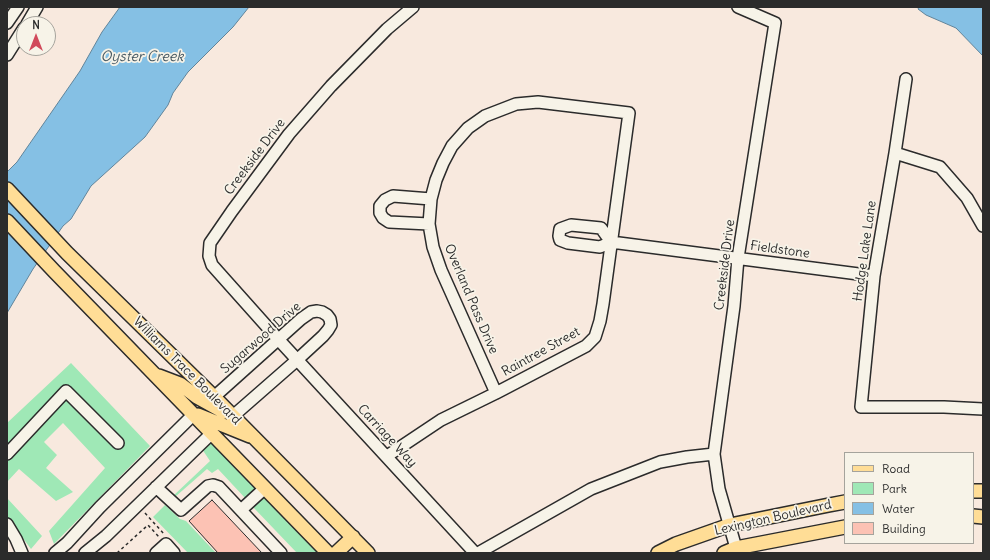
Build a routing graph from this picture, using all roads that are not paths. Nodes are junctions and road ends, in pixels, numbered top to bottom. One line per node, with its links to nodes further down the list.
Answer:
1 (18, 7): 6 (street)
2 (38, 7): 5 (street)
3 (412, 7): 20 (street, Creekside Drive)
4 (738, 7): 18 (street, Creekside Drive)
5 (32, 16)
6 (7, 23)
7 (16, 40): 8 (street)
8 (8, 53)
9 (906, 79): 11 (street, Hodge Lake Lane)
10 (629, 113): 13 (street, Overland Pass Drive); 17 (street, Raintree Street)
11 (895, 153): 16 (street); 19 (street, Hodge Lake Lane)
12 (7, 189): 24 (main road, Williams Trace Boulevard)
13 (431, 199): 15 (street, Overland Pass Drive); 15 (street)
14 (7, 221): 22 (main road, Williams Trace Boulevard)
15 (429, 224): 23 (street, Overland Pass Drive)
16 (983, 226)
17 (611, 242): 18 (street, Fieldstone); 23 (street, Raintree Street)
18 (738, 258): 19 (street, Fieldstone); 32 (street, Creekside Drive)
19 (874, 276): 25 (street, Hodge Lake Lane)
20 (278, 339): 21 (street, Carriage Way); 21 (street, Sugarwood Drive); 24 (street, Sugarwood Drive)
21 (297, 360): 27 (street, Sugarwood Drive); 33 (street, Carriage Way)
22 (156, 375): 26 (main road, Williams Trace Boulevard); 27 (main road)
23 (496, 393): 33 (street, Raintree Street)
24 (214, 397): 27 (main road, Williams Trace Boulevard)
25 (983, 409)
26 (194, 414): 28 (main road, Williams Trace Boulevard); 29 (main road); 44 (street)
27 (233, 416): 29 (main road, Williams Trace Boulevard)
28 (212, 433): 34 (street); 35 (main road, Williams Trace Boulevard)
29 (254, 437): 41 (main road, Williams Trace Boulevard)
30 (118, 443): 31 (street)
31 (7, 454)
32 (714, 454): 39 (street, Creekside Drive); 52 (street, Carriage Way)
33 (387, 456): 52 (street, Carriage Way)
34 (156, 487): 37 (street); 45 (street)
35 (265, 488): 37 (street); 49 (main road, Williams Trace Boulevard)
36 (844, 502): 39 (main road, Lexington Boulevard)
37 (241, 510): 48 (street)
38 (7, 524): 43 (street)
39 (730, 525): 42 (street, Creekside Drive); 53 (main road, Lexington Boulevard)
40 (844, 527): 42 (main road, Lexington Boulevard)
41 (353, 538): 50 (main road); 51 (main road, Williams Trace Boulevard)
42 (730, 551)
43 (22, 553)
44 (55, 553)
45 (85, 553)
46 (156, 553): 47 (street)
47 (174, 553)
48 (281, 553)
49 (328, 553)
50 (336, 553)
51 (368, 553)
52 (476, 553)
53 (658, 553)

